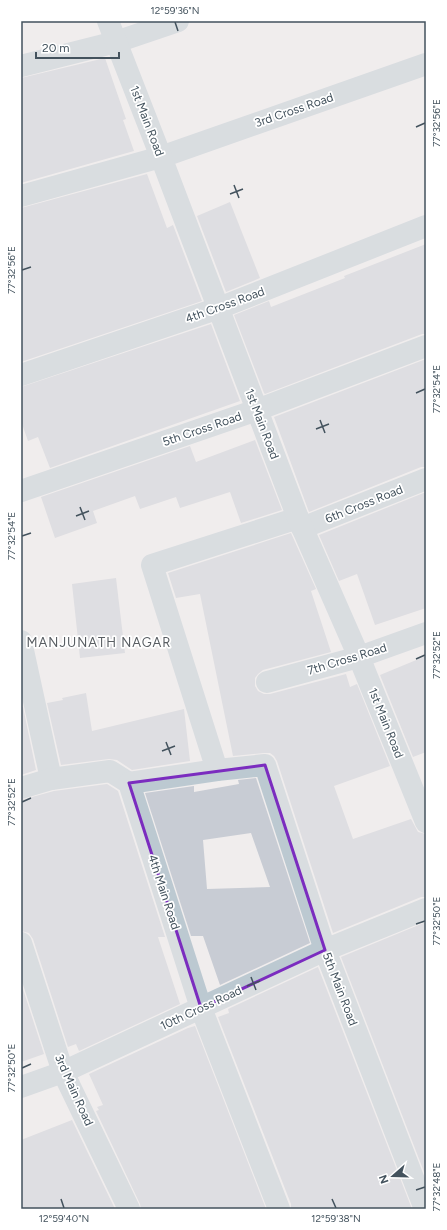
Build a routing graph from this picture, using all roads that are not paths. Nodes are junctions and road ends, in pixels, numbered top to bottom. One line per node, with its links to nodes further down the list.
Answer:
1 (108, 21): 3 (street, 1st Main Road)
2 (178, 21): 3 (street)
3 (116, 42): 5 (street); 6 (street, 1st Main Road)
4 (426, 64): 6 (street, 3rd Cross Road)
5 (21, 66)
6 (161, 157): 7 (street, 3rd Cross Road); 9 (street, 1st Main Road)
7 (21, 196)
8 (426, 226): 9 (street, 4th Cross Road)
9 (219, 308): 11 (street, 4th Cross Road); 12 (street, 1st Main Road)
10 (426, 346): 12 (street, 5th Cross Road)
11 (21, 375)
12 (257, 410): 14 (street, 5th Cross Road); 15 (street, 1st Main Road)
13 (426, 479): 15 (street, 6th Cross Road)
14 (21, 491)
15 (300, 523): 18 (street, 1st Main Road); 20 (street, 6th Cross Road)
16 (426, 633): 18 (street, 7th Cross Road)
17 (21, 641): 21 (street)
18 (359, 657): 19 (street, 7th Cross Road); 24 (street, 1st Main Road)
19 (267, 682)
20 (217, 770): 22 (street); 27 (street, 5th Main Road)
21 (51, 779): 22 (street); 23 (street)
22 (129, 784): 28 (street, 4th Main Road)
23 (21, 788)
24 (426, 822)
25 (426, 910): 27 (street, 10th Cross Road)
26 (21, 944): 29 (street, 3rd Main Road)
27 (324, 950): 28 (street, 10th Cross Road); 33 (street, 5th Main Road)
28 (201, 1008): 29 (street, 10th Cross Road); 32 (street, 4th Main Road)
29 (63, 1072): 30 (street, 10th Cross Road); 31 (street, 3rd Main Road)
30 (21, 1087)
31 (129, 1209)
32 (280, 1209)
33 (425, 1209)

